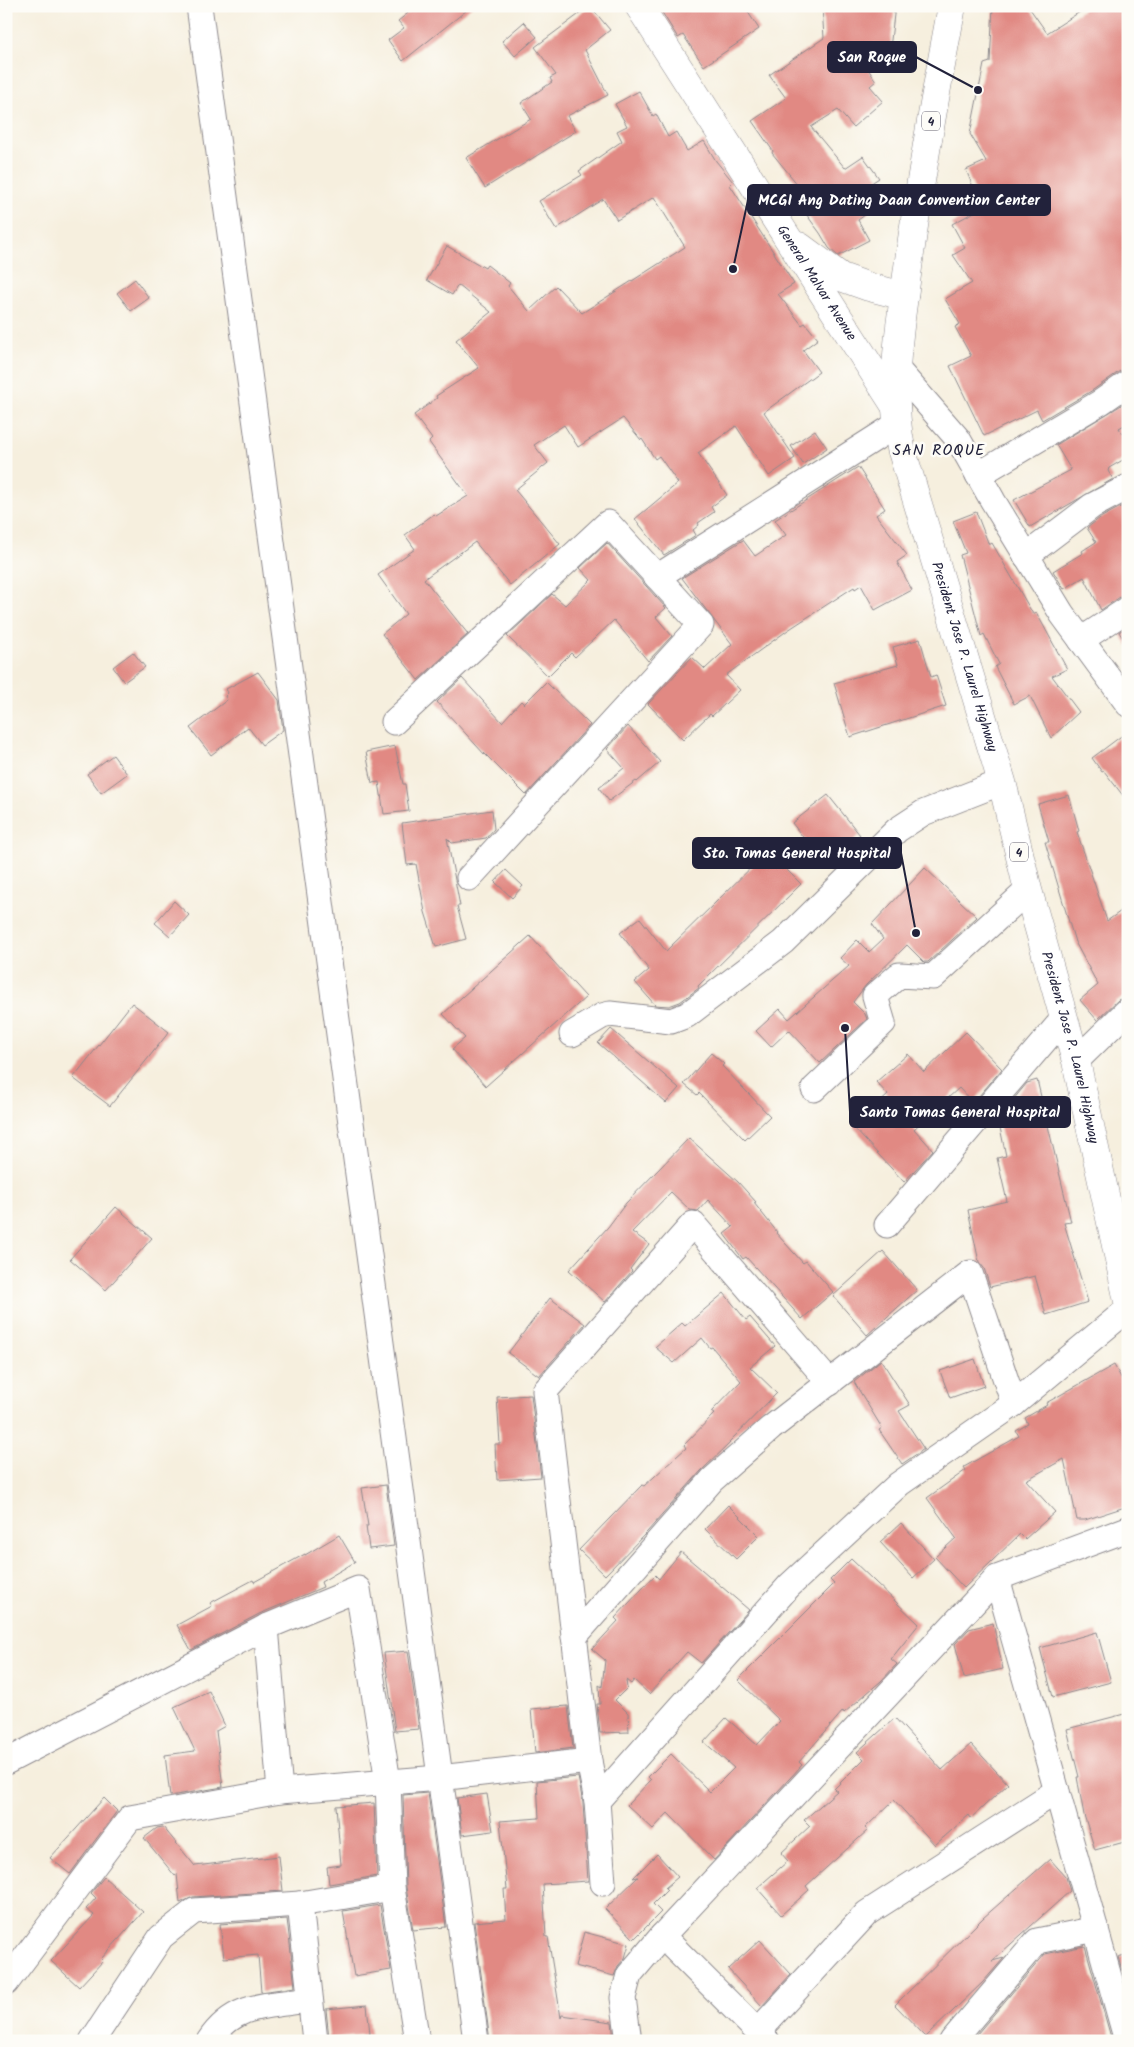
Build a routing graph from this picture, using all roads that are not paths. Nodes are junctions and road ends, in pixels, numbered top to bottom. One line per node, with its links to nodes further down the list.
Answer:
1 (199, 6): 36 (street)
2 (639, 6): 4 (main road, General Malvar Avenue / 4)
3 (952, 6): 5 (main road, President Jose P. Laurel Highway / 4)
4 (787, 237): 5 (main road); 8 (main road, General Malvar Avenue / 4)
5 (904, 296): 6 (main road, President Jose P. Laurel Highway / 4)
6 (896, 368): 8 (main road, President Jose P. Laurel Highway / 4); 9 (street)
7 (1128, 383): 9 (street)
8 (896, 416): 12 (street); 17 (main road, President Jose P. Laurel Highway / 4)
9 (978, 475): 11 (street)
10 (1128, 488): 11 (street)
11 (1026, 556): 14 (street)
12 (657, 577): 16 (street); 18 (street)
13 (1128, 609): 14 (street)
14 (1081, 640): 15 (street)
15 (1128, 704)
16 (394, 722)
17 (1002, 782): 19 (main road, President Jose P. Laurel Highway / 4); 22 (street)
18 (469, 878)
19 (1028, 890): 21 (main road, President Jose P. Laurel Highway / 4); 24 (street)
20 (1128, 1010): 23 (street)
21 (1064, 1018): 23 (main road, President Jose P. Laurel Highway / 4); 25 (street)
22 (572, 1034)
23 (1076, 1061): 26 (main road, President Jose P. Laurel Highway / 4)
24 (814, 1089)
25 (887, 1225)
26 (1128, 1301)
27 (1128, 1309): 29 (street)
28 (830, 1383): 29 (street); 33 (street); 33 (street)
29 (1014, 1404): 40 (street)
30 (1128, 1529): 31 (street)
31 (997, 1578): 39 (street); 45 (street)
32 (266, 1627): 35 (street); 37 (street); 38 (street)
33 (574, 1637): 34 (street)
34 (589, 1761): 36 (street); 40 (street)
35 (6, 1762)
36 (439, 1778): 37 (street); 53 (street)
37 (388, 1782): 38 (street); 42 (street)
38 (280, 1791): 46 (street)
39 (1057, 1791): 44 (street); 48 (street)
40 (597, 1801): 41 (street)
41 (604, 1883)
42 (392, 1888): 43 (street); 52 (street)
43 (300, 1904): 47 (street); 49 (street)
44 (1096, 1929): 55 (street); 56 (street)
45 (662, 1936): 48 (street); 54 (street)
46 (6, 1982)
47 (310, 2000): 50 (street); 51 (street)
48 (762, 2036)
49 (92, 2041)
50 (209, 2041)
51 (315, 2041)
52 (417, 2041)
53 (476, 2041)
54 (629, 2041)
55 (952, 2041)
56 (1127, 2041)

